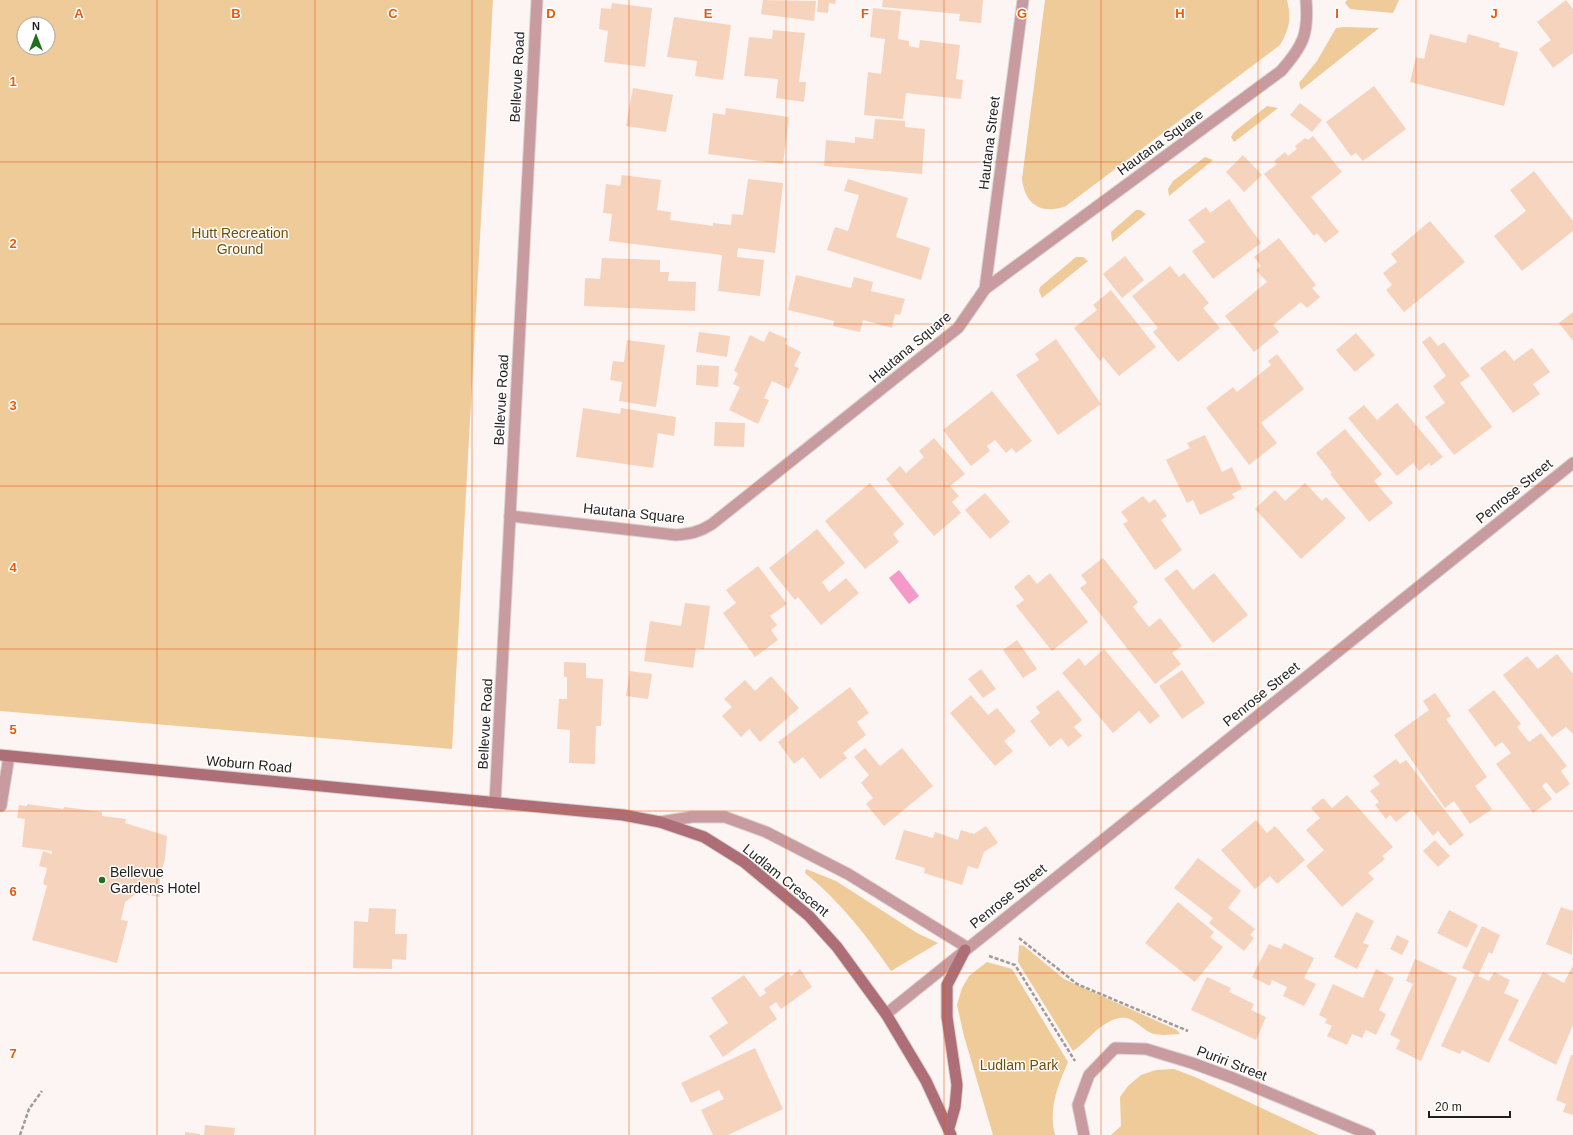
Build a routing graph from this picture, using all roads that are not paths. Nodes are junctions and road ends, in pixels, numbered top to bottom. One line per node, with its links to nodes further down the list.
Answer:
1 (536, 0): 6 (street, Bellevue Road)
2 (1023, 0): 4 (street, Hautana Street)
3 (1306, 0): 4 (street, Hautana Square)
4 (985, 289): 6 (street, Hautana Square)
5 (1573, 463): 11 (street, Penrose Street)
6 (510, 516): 8 (street, Bellevue Road)
7 (5, 756): 8 (main road, Woburn Road); 9 (street)
8 (495, 803): 10 (main road, Ludlam Crescent)
9 (1, 806)
10 (660, 822): 11 (street, Penrose Street); 12 (main road, Ludlam Crescent)
11 (966, 949): 12 (street, Penrose Street); 13 (main road)
12 (886, 1014): 13 (main road, Ludlam Crescent)
13 (950, 1132)
14 (1084, 1135): 15 (street, Puriri Street)
15 (1370, 1135)

